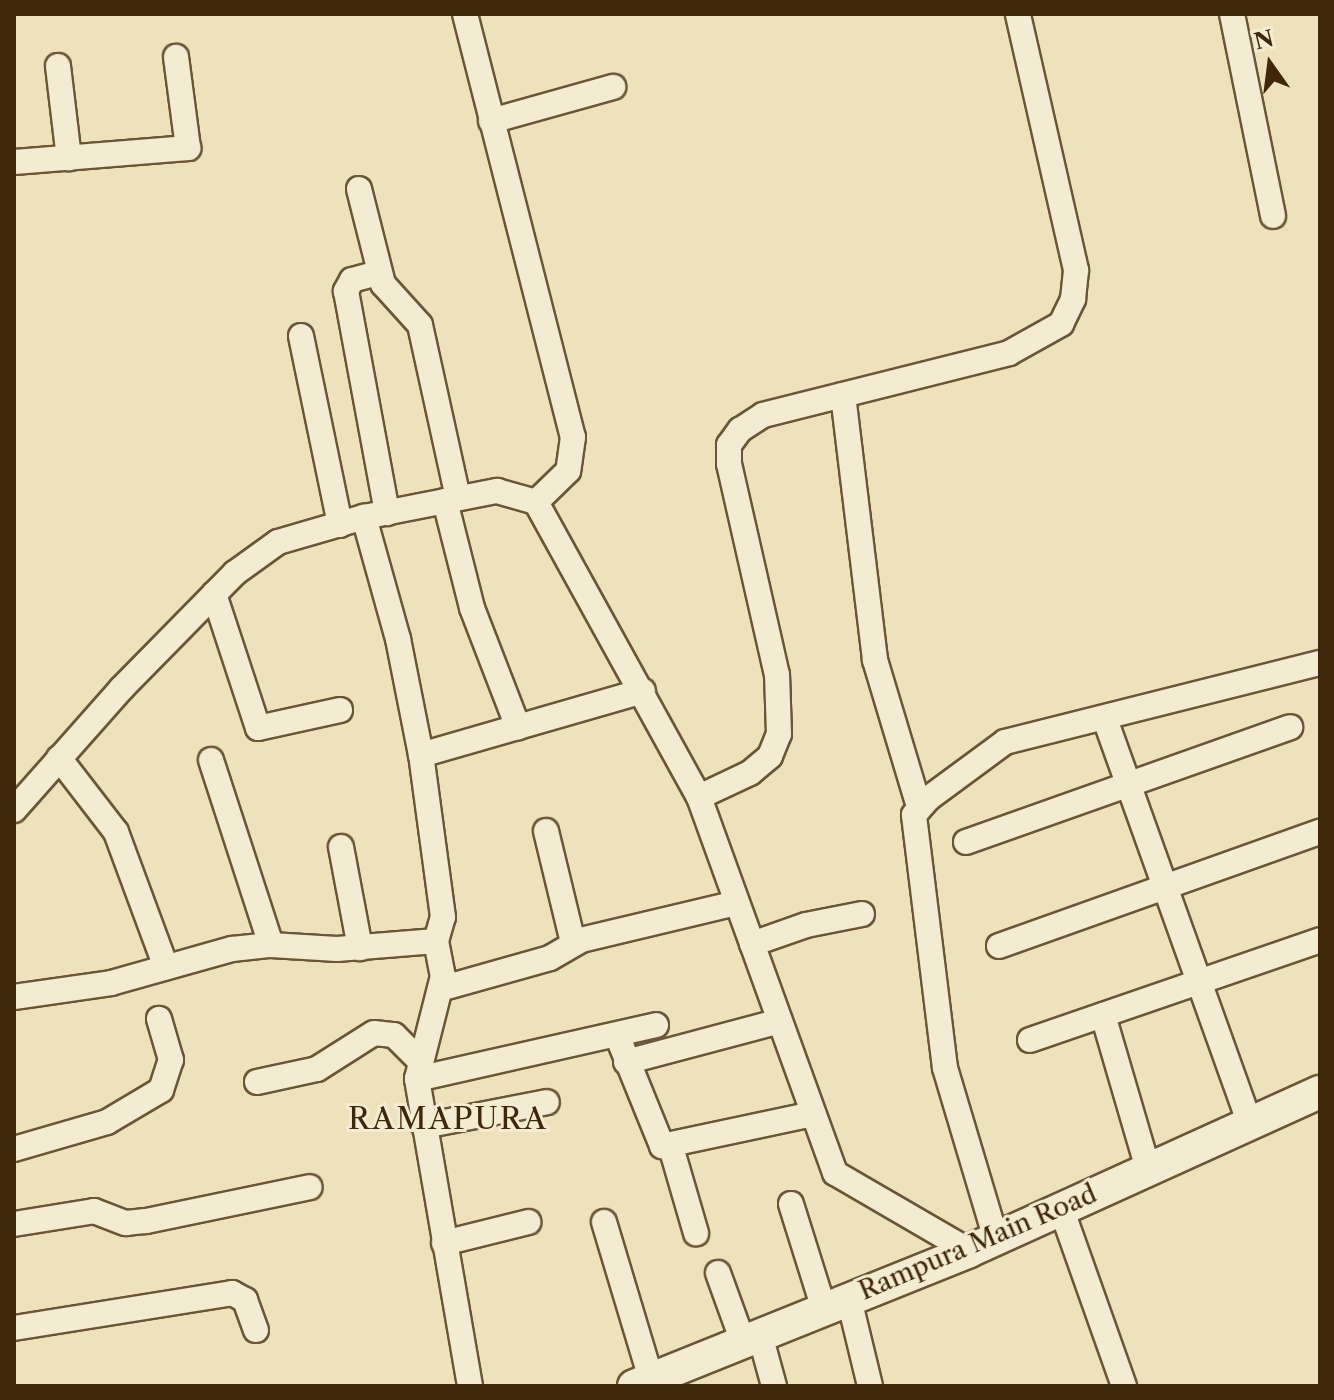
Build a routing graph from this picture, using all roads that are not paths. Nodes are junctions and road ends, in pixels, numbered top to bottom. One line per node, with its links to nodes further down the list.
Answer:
1 (465, 14): 7 (street)
2 (1018, 14): 14 (street)
3 (1232, 14): 11 (street)
4 (176, 57): 8 (street)
5 (58, 66): 8 (street)
6 (613, 87): 7 (street)
7 (491, 121): 16 (street)
8 (69, 158): 9 (street)
9 (14, 162)
10 (359, 189): 12 (street)
11 (1273, 216)
12 (378, 273): 15 (street); 17 (street)
13 (301, 336): 18 (street)
14 (843, 395): 30 (street); 31 (street)
15 (451, 500): 16 (street); 17 (street); 24 (street)
16 (536, 502): 21 (street)
17 (375, 515): 18 (street); 26 (street)
18 (340, 525): 19 (street)
19 (214, 594): 22 (street); 27 (street)
20 (1320, 663): 23 (street)
21 (643, 691): 24 (street); 30 (street)
22 (340, 710)
23 (1105, 719): 29 (street); 31 (street)
24 (518, 727): 26 (street)
25 (1290, 727): 29 (street)
26 (421, 755): 41 (street)
27 (59, 758): 32 (street); 47 (street)
28 (211, 760): 44 (street)
29 (1129, 786): 35 (street); 37 (street)
30 (699, 797): 38 (street)
31 (919, 807): 76 (street)
32 (14, 810)
33 (546, 831): 42 (street)
34 (1320, 832): 37 (street)
35 (966, 842)
36 (341, 847): 46 (street)
37 (1164, 885): 45 (street); 48 (street)
38 (736, 903): 42 (street); 43 (street)
39 (862, 914): 43 (street)
40 (1320, 940): 48 (street)
41 (436, 941): 46 (street); 49 (street)
42 (573, 943): 49 (street)
43 (752, 944): 53 (street)
44 (271, 945): 46 (street); 47 (street)
45 (999, 946)
46 (360, 948)
47 (166, 967): 50 (street)
48 (1199, 983): 51 (street); 63 (street)
49 (440, 989): 58 (street)
50 (14, 997)
51 (1103, 1015): 56 (street); 67 (street)
52 (159, 1019): 66 (street)
53 (780, 1021): 57 (street); 62 (street)
54 (656, 1025): 55 (street)
55 (617, 1035): 57 (street); 58 (street)
56 (1030, 1040)
57 (626, 1062): 65 (street)
58 (417, 1069): 59 (street); 64 (street)
59 (257, 1082)
60 (1320, 1092): 63 (main road, Rampura Main Road)
61 (547, 1102): 64 (street)
62 (812, 1114): 65 (street); 76 (street)
63 (1250, 1123): 67 (main road, Rampura Main Road)
64 (424, 1126): 75 (street)
65 (671, 1147): 74 (street)
66 (14, 1149)
67 (1148, 1169): 70 (main road, Rampura Main Road)
68 (310, 1187): 73 (street)
69 (791, 1204): 78 (street)
70 (1061, 1208): 76 (main road, Rampura Main Road); 86 (street)
71 (528, 1222): 75 (street)
72 (604, 1222): 82 (street)
73 (14, 1224)
74 (696, 1233)
75 (444, 1243): 83 (street)
76 (982, 1245): 78 (main road, Rampura Main Road)
77 (718, 1273): 81 (street)
78 (836, 1304): 81 (main road, Rampura Main Road); 85 (street)
79 (14, 1328): 80 (street)
80 (256, 1330)
81 (752, 1339): 82 (main road, Rampura Main Road); 84 (street)
82 (642, 1382)
83 (470, 1386)
84 (774, 1386)
85 (870, 1386)
86 (1124, 1386)

